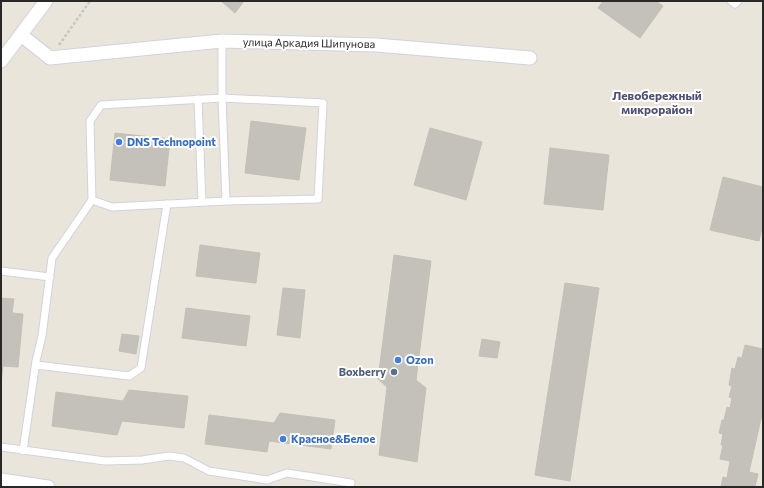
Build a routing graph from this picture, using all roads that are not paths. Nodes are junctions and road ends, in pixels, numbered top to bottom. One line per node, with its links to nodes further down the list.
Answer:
1 (46, 1): 4 (street)
2 (731, 1): 3 (lane)
3 (738, 1)
4 (21, 35): 5 (street, улица Аркадия Шипунова); 7 (street)
5 (222, 41): 6 (street, улица Аркадия Шипунова); 8 (lane)
6 (530, 58)
7 (1, 61)
8 (222, 98): 9 (lane); 11 (lane); 11 (lane)
9 (198, 99): 10 (lane); 12 (lane)
10 (92, 200): 13 (lane); 15 (lane)
11 (226, 201): 12 (lane)
12 (202, 202): 13 (lane)
13 (167, 204): 16 (lane)
14 (1, 271): 15 (lane)
15 (50, 277): 16 (lane)
16 (36, 365): 18 (lane)
17 (1, 448): 18 (lane)
18 (23, 450): 21 (lane)
19 (1, 480): 20 (street)
20 (48, 487)
21 (350, 487)

